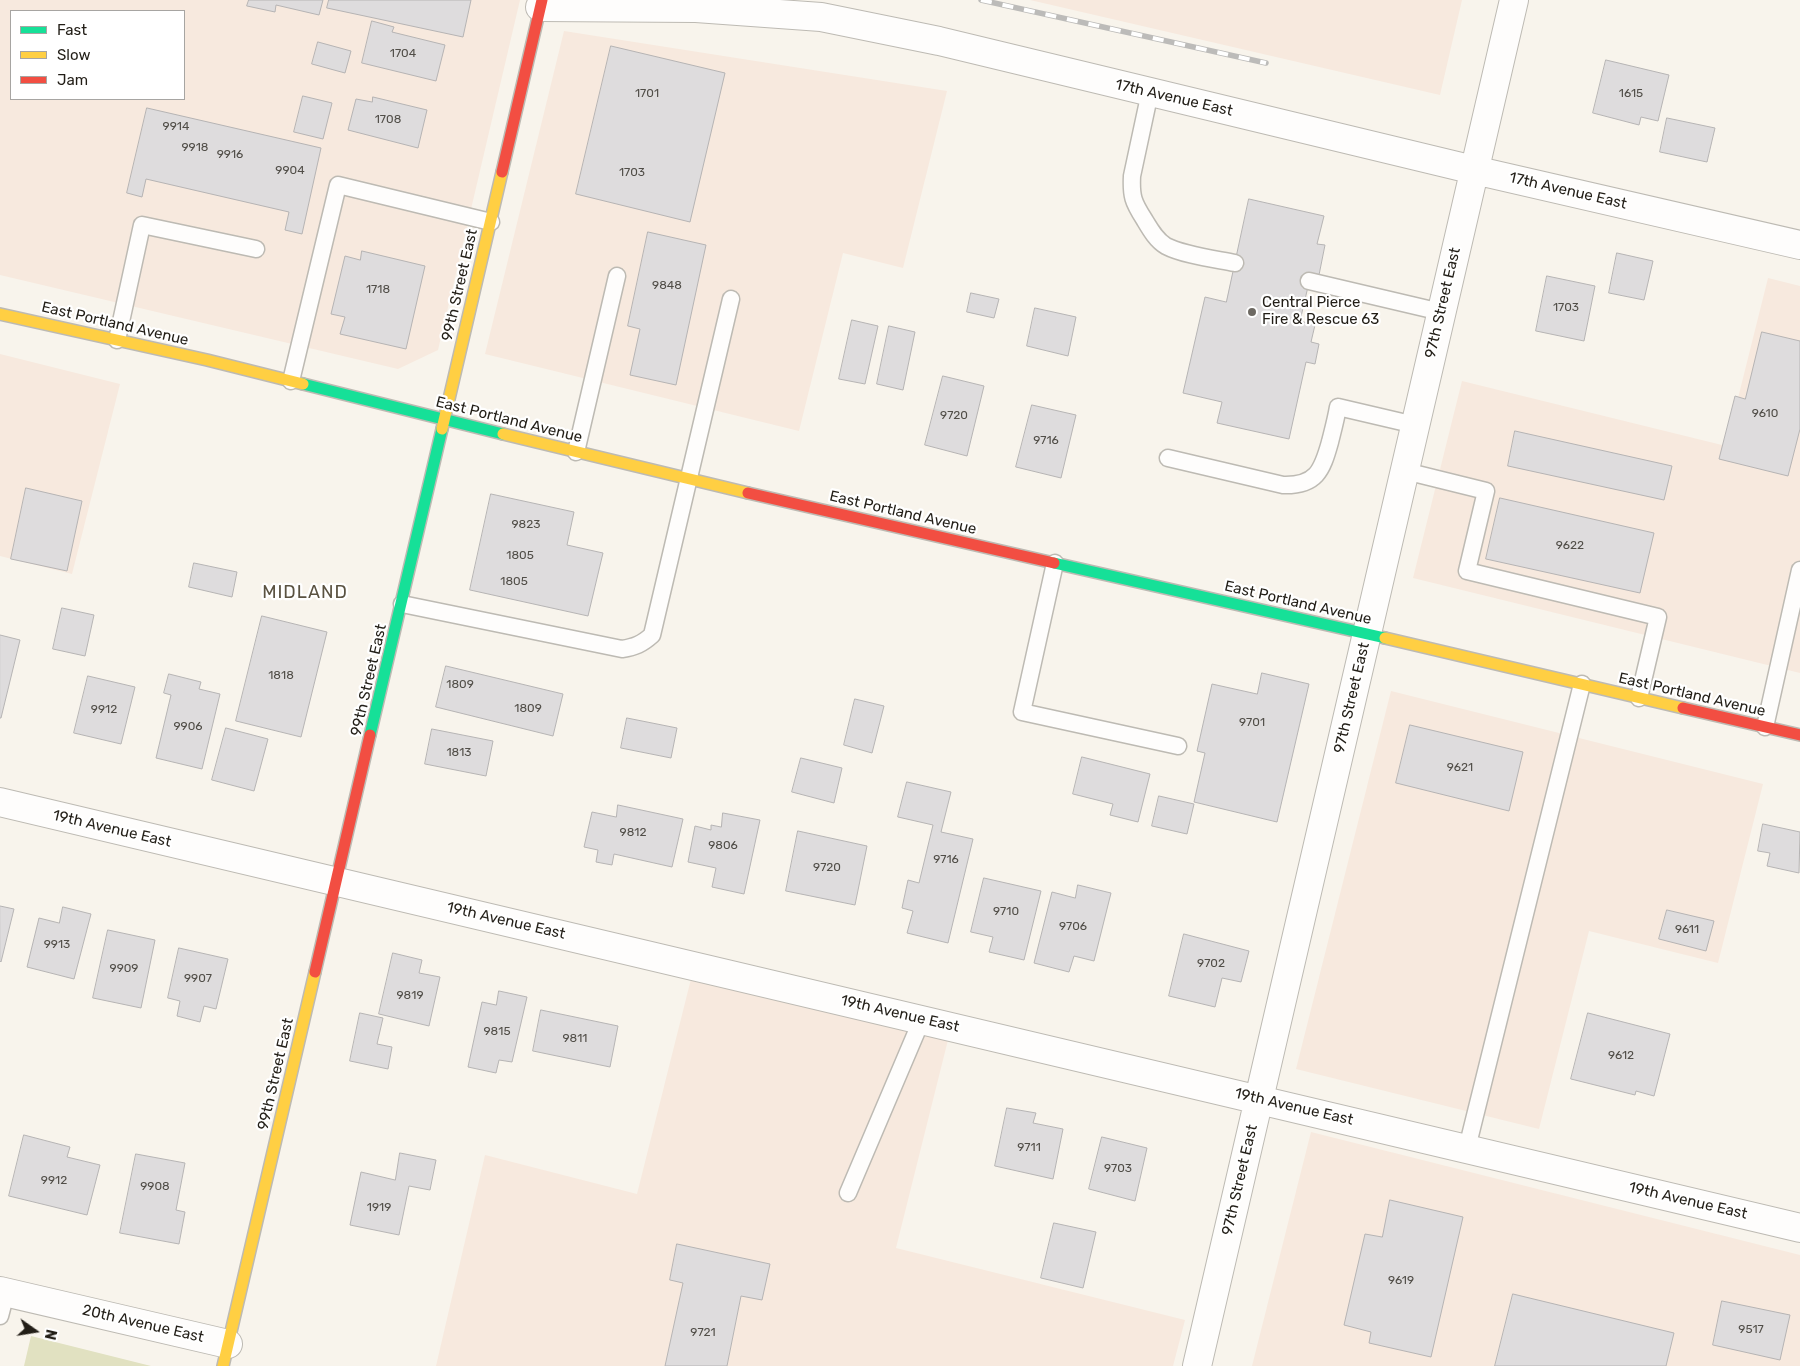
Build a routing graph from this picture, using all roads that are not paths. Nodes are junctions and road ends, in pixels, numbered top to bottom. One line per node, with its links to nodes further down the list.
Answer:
1 (1514, 0): 4 (street, 97th Street East)
2 (541, 3): 3 (street, 17th Avenue East); 5 (main road, 99th Street East)
3 (1150, 92): 4 (street, 17th Avenue East); 8 (lane)
4 (1474, 170): 6 (street, 17th Avenue East); 12 (street, 97th Street East)
5 (491, 222): 15 (lane); 16 (main road, 99th Street East)
6 (1800, 244)
7 (256, 249): 14 (lane)
8 (1234, 263)
9 (617, 276): 18 (lane)
10 (1309, 281): 12 (lane)
11 (731, 299): 21 (lane)
12 (1441, 312): 17 (street, 97th Street East)
13 (0, 314): 14 (main road, East Portland Avenue)
14 (117, 340): 15 (main road, East Portland Avenue)
15 (291, 382): 16 (main road, East Portland Avenue)
16 (444, 420): 18 (main road, East Portland Avenue); 24 (main road, 99th Street East)
17 (1415, 425): 19 (lane); 20 (street, 97th Street East)
18 (576, 452): 21 (main road, East Portland Avenue)
19 (1168, 458)
20 (1405, 471): 25 (street, 97th Street East); 27 (lane)
21 (688, 479): 22 (main road, East Portland Avenue); 24 (lane)
22 (1055, 563): 25 (main road, East Portland Avenue); 30 (lane)
23 (1800, 570): 28 (lane)
24 (402, 604): 32 (main road, 99th Street East)
25 (1367, 634): 26 (main road, East Portland Avenue); 34 (street, 97th Street East)
26 (1582, 684): 27 (main road, East Portland Avenue); 35 (lane)
27 (1639, 698): 28 (main road, East Portland Avenue)
28 (1766, 727): 29 (main road, East Portland Avenue)
29 (1800, 735)
30 (1178, 746)
31 (0, 802): 32 (street, 19th Avenue East)
32 (337, 881): 33 (street, 19th Avenue East); 39 (main road, 99th Street East)
33 (922, 1019): 34 (street, 19th Avenue East); 36 (lane)
34 (1259, 1099): 35 (street, 19th Avenue East); 40 (street, 97th Street East)
35 (1467, 1148): 37 (street, 19th Avenue East)
36 (848, 1193)
37 (1800, 1228)
38 (2, 1300): 39 (street, 20th Avenue East)
39 (226, 1355)
40 (1197, 1366)

